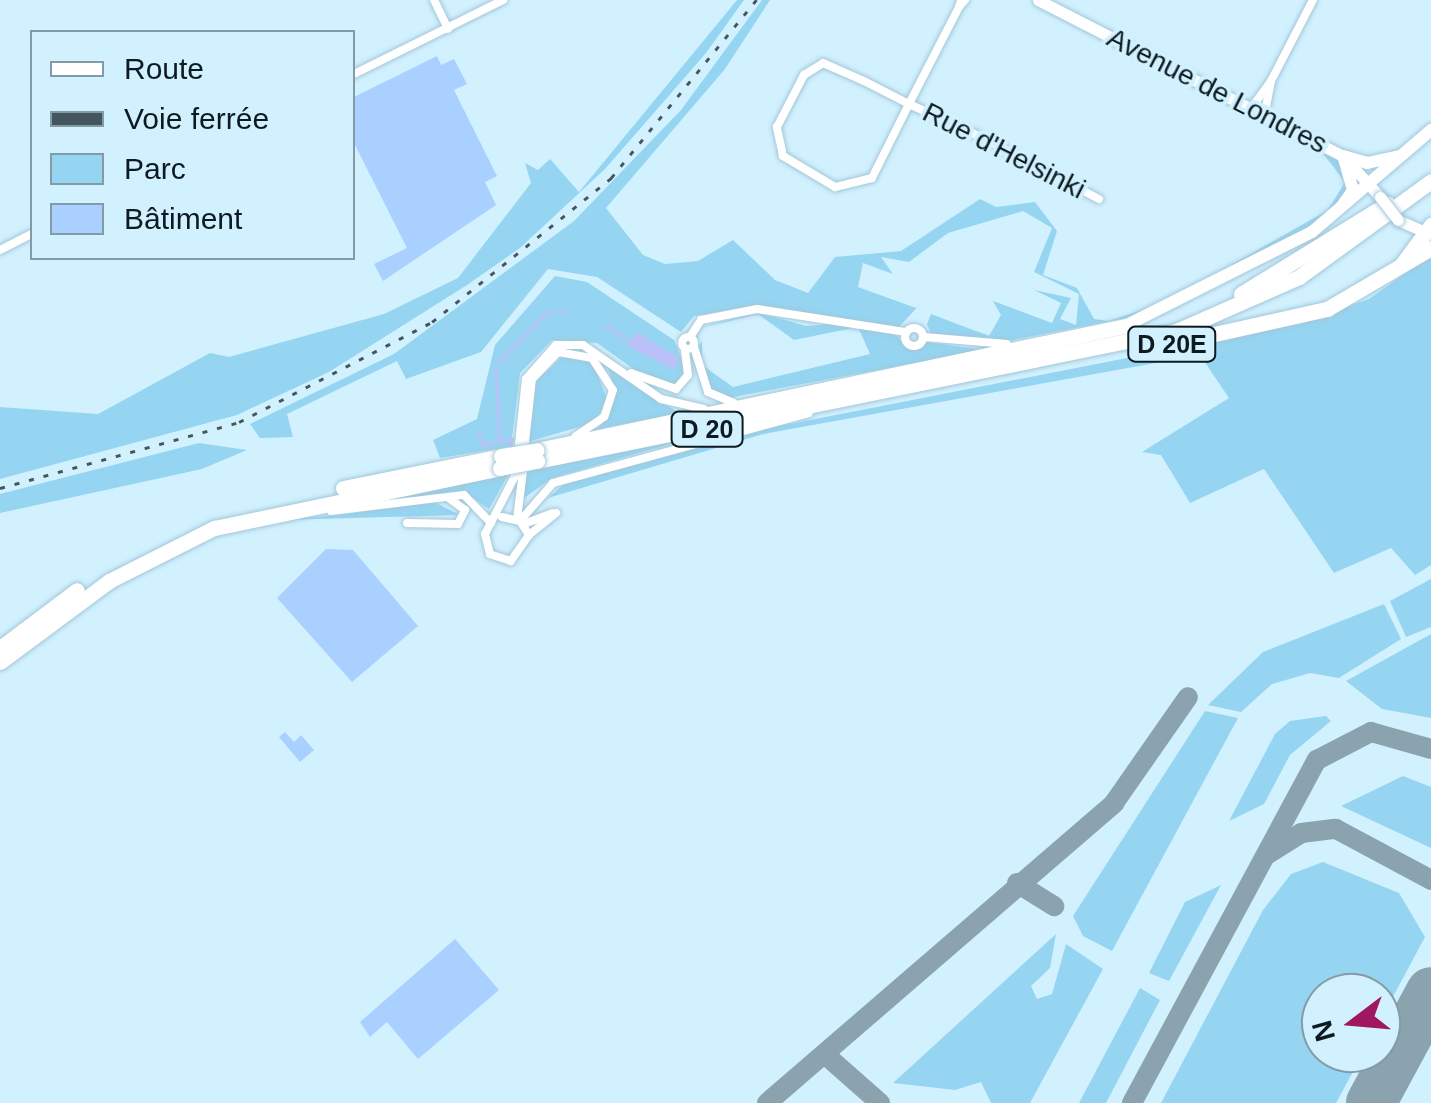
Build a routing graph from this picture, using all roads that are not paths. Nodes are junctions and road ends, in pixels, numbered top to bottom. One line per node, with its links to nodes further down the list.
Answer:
1 (434, 0): 6 (street)
2 (504, 0): 6 (street)
3 (1038, 0): 10 (street, Avenue de Londres)
4 (1313, 0): 8 (street)
5 (962, 2): 9 (street, Rue d'Helsinki)
6 (448, 29): 7 (street)
7 (355, 75)
8 (1272, 81): 10 (street); 11 (street)
9 (909, 104): 9 (street, Rue d'Helsinki); 17 (street, Rue d'Helsinki)
10 (1250, 110): 11 (street, Avenue de Londres)
11 (1264, 117): 13 (street, Avenue de Londres)
12 (1430, 131): 13 (main road); 16 (main road, D 20E)
13 (1343, 156): 16 (street); 18 (main road)
14 (1431, 166): 29 (highway, D 20)
15 (1431, 181): 30 (highway, D 20)
16 (1372, 187): 18 (main road, D 20E); 19 (street, bridge)
17 (1099, 199)
18 (1331, 219): 24 (main road, D 20E)
19 (1427, 230): 23 (highway)
20 (30, 235): 22 (street)
21 (1431, 248): 23 (highway, D 20E)
22 (0, 250)
23 (1381, 284): 30 (highway, D 20E)
24 (1126, 326): 26 (street); 29 (highway, D 20E)
25 (906, 332): 26 (street); 26 (street); 27 (street)
26 (924, 337)
27 (690, 348): 31 (street); 32 (street)
28 (622, 370): 31 (street); 34 (street); 35 (street)
29 (928, 373): 33 (highway, D 20)
30 (957, 382): 33 (highway, D 20)
31 (683, 384): 32 (street)
32 (704, 385): 34 (street)
33 (879, 390): 34 (street); 35 (highway, D 20); 39 (street)
34 (744, 404)
35 (523, 457): 35 (street); 37 (street); 38 (highway, D 20); 39 (street); 43 (highway, D 20)
36 (446, 498): 38 (street); 40 (street); 41 (street)
37 (502, 517): 39 (street); 40 (street)
38 (237, 521): 44 (highway, D 20)
39 (521, 521): 42 (street); 42 (street)
40 (491, 523): 42 (street)
41 (407, 524)
42 (529, 535)
43 (2, 645)
44 (0, 662)

